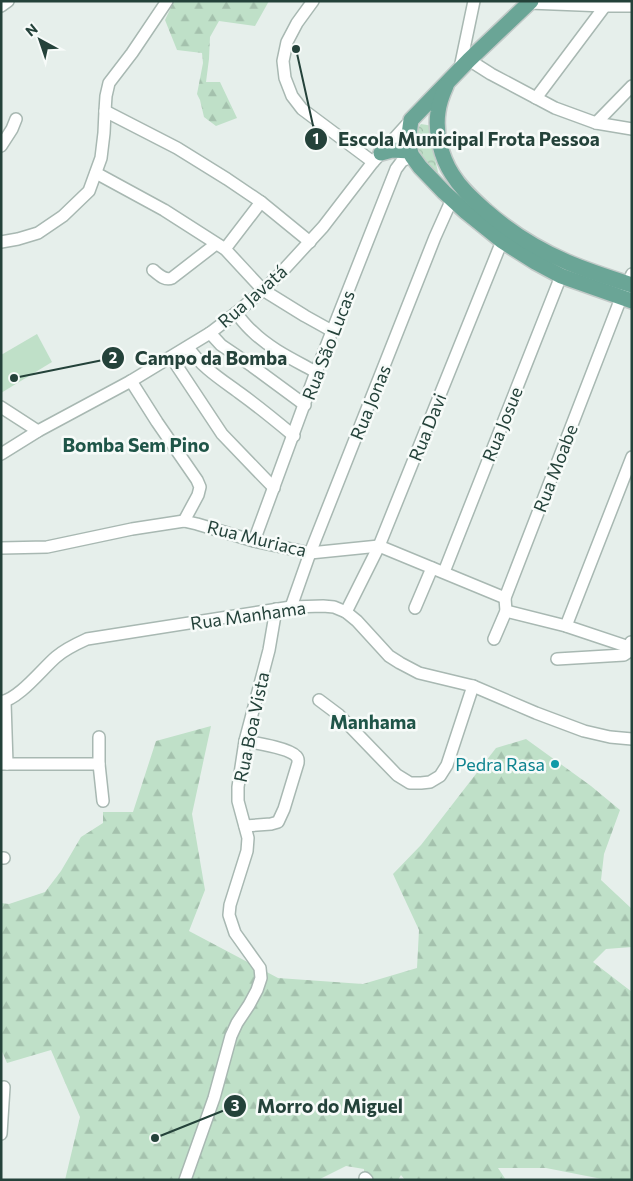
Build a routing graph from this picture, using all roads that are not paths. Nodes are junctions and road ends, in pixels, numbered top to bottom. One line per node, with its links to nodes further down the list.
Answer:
1 (8, 1): 6 (street)
2 (167, 1): 13 (street)
3 (313, 1): 21 (street)
4 (474, 1): 9 (street)
5 (530, 2): 7 (street); 9 (main road)
6 (1, 6)
7 (605, 6): 8 (street); 12 (street)
8 (632, 6)
9 (464, 64): 10 (main road); 12 (street)
10 (448, 80): 15 (main road); 16 (main road)
11 (632, 86): 17 (street)
12 (536, 98): 17 (street)
13 (105, 111): 22 (street); 26 (street)
14 (16, 119): 19 (street)
15 (437, 119): 16 (main road); 23 (main road)
16 (411, 120): 20 (main road); 21 (street, Rua Javatá)
17 (596, 123): 18 (street)
18 (632, 129)
19 (1, 146)
20 (411, 154): 21 (main road); 24 (main road); 36 (street, Rua São Lucas)
21 (377, 157): 29 (street, Rua Javatá)
22 (96, 173): 28 (street); 30 (street)
23 (452, 175): 24 (main road); 33 (main road)
24 (438, 186): 25 (main road)
25 (452, 199): 27 (main road); 53 (street, Rua Jonas)
26 (261, 202): 29 (street); 30 (street)
27 (502, 241): 32 (main road); 51 (street, Rua Davi)
28 (1, 242)
29 (310, 242): 34 (street, Rua Javatá)
30 (220, 247): 31 (street); 34 (street)
31 (153, 270)
32 (561, 276): 33 (main road); 55 (street, Rua Josue)
33 (629, 288): 56 (street, Rua Moabe)
34 (263, 290): 35 (street, Rua Javatá); 36 (street)
35 (236, 313): 37 (street, Rua Javatá); 40 (street)
36 (332, 331): 40 (street, Rua São Lucas)
37 (210, 333): 38 (street, Rua Javatá); 42 (street)
38 (188, 346): 39 (street, Rua Javatá); 45 (street)
39 (170, 357): 41 (street, Rua Javatá); 48 (street)
40 (316, 372): 42 (street, Rua São Lucas)
41 (131, 381): 44 (street, Rua Javatá); 49 (street)
42 (305, 405): 45 (street, Rua São Lucas)
43 (1, 407): 44 (street)
44 (38, 431): 46 (street, Rua Javatá)
45 (294, 436): 48 (street, Rua São Lucas)
46 (1, 454)
47 (632, 457): 62 (street)
48 (274, 488): 50 (street, Rua São Lucas)
49 (184, 521): 50 (street, Rua Muriaca); 52 (street, Rua Muriaca)
50 (254, 541): 53 (street, Rua Muriaca)
51 (379, 546): 53 (street, Rua Muriaca); 54 (street, Rua Muriaca); 61 (street, Rua Davi)
52 (1, 548)
53 (310, 553): 57 (street, Rua Jonas)
54 (432, 568): 55 (street, Rua Muriaca); 58 (street)
55 (444, 572): 56 (street, Rua Muriaca)
56 (505, 598): 60 (street, Rua Moabe)
57 (291, 606): 59 (street, Rua Manhama); 61 (street, Rua Manhama)
58 (415, 608)
59 (276, 609): 68 (street, Rua Manhama); 71 (street, Rua Boa Vista)
60 (506, 611): 62 (street); 63 (street, Rua Moabe)
61 (346, 612): 66 (street, Rua Manhama)
62 (566, 626): 64 (street)
63 (494, 638)
64 (631, 645): 65 (street)
65 (557, 659)
66 (473, 686): 67 (street); 70 (street, Rua Manhama)
67 (319, 700)
68 (3, 702): 72 (street)
69 (99, 738): 73 (street)
70 (632, 739)
71 (245, 741): 75 (street, Rua Boa Vista); 75 (street)
72 (4, 764): 73 (street)
73 (100, 764): 74 (street)
74 (103, 801)
75 (245, 826): 78 (street, Rua Boa Vista)
76 (4, 1087): 77 (street)
77 (1, 1134)
78 (185, 1180)

